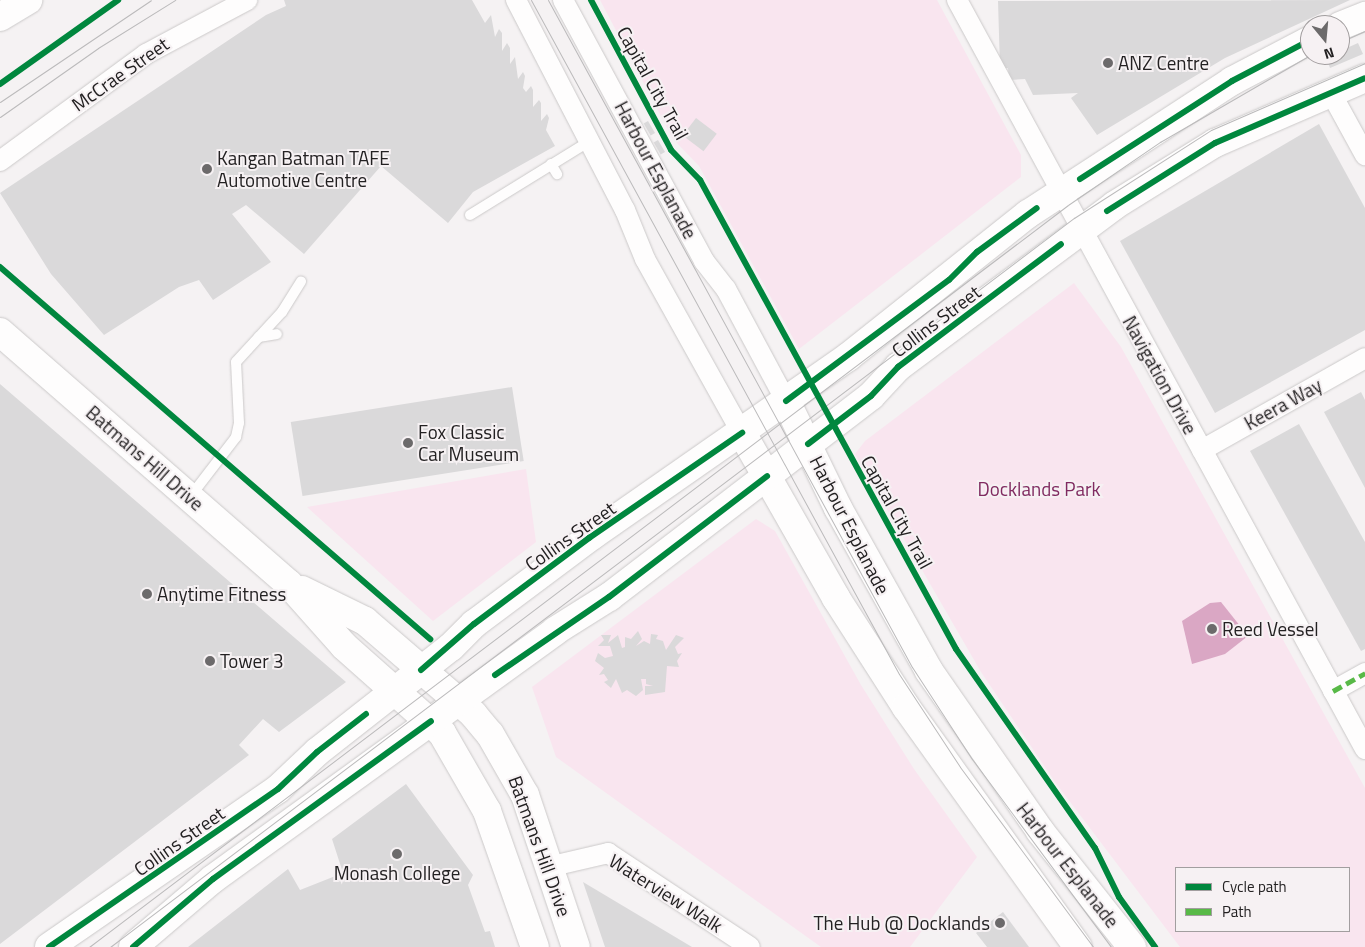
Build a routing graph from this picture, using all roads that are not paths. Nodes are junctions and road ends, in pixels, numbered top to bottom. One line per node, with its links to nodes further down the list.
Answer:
1 (28, 0): 7 (main road)
2 (247, 0): 14 (street, McCrae Street)
3 (516, 0): 12 (street, Harbour Esplanade)
4 (562, 0): 23 (street, Harbour Esplanade)
5 (957, 0): 15 (street, Navigation Drive)
6 (1365, 16): 8 (main road)
7 (0, 17)
8 (1350, 22)
9 (1300, 45): 15 (main road, Collins Street)
10 (1365, 78): 11 (main road, Collins Street)
11 (1331, 93): 13 (street); 17 (main road, Collins Street)
12 (588, 142): 16 (lane); 24 (street, Harbour Esplanade)
13 (1365, 155)
14 (0, 161)
15 (1060, 192): 17 (street, Navigation Drive); 23 (main road, Collins Street)
16 (470, 215)
17 (1081, 230): 25 (main road, Collins Street); 26 (street, Navigation Drive)
18 (301, 280): 21 (lane)
19 (0, 332): 28 (main road, Batmans Hill Drive)
20 (277, 334): 21 (lane)
21 (259, 337): 28 (lane)
22 (1365, 358): 26 (street, Keera Way)
23 (786, 401): 24 (main road, Collins Street); 25 (main road, Harbour Esplanade)
24 (742, 432): 27 (main road, Harbour Esplanade); 30 (main road, Collins Street)
25 (808, 444): 27 (main road, Collins Street); 44 (main road, Harbour Esplanade)
26 (1202, 450): 32 (street, Navigation Drive)
27 (767, 476): 34 (main road, Collins Street); 43 (main road, Harbour Esplanade)
28 (190, 497): 29 (main road, Batmans Hill Drive)
29 (289, 584): 30 (main road, Batmans Hill Drive); 33 (main road, Batmans Hill Drive)
30 (421, 670): 33 (main road, Collins Street); 34 (main road, Batmans Hill Drive)
31 (1365, 673): 32 (street)
32 (1333, 690): 36 (street, Navigation Drive)
33 (395, 691): 35 (main road, Batmans Hill Drive); 38 (main road, Collins Street)
34 (458, 701): 35 (main road, Collins Street); 37 (main road, Batmans Hill Drive)
35 (430, 721): 39 (main road, Collins Street); 40 (main road, Batmans Hill Drive)
36 (1365, 749)
37 (548, 867): 41 (main road, Batmans Hill Drive); 42 (street, Waterview Walk)
38 (49, 947)
39 (133, 947)
40 (535, 947)
41 (576, 947)
42 (750, 947)
43 (1078, 947)
44 (1132, 947)

